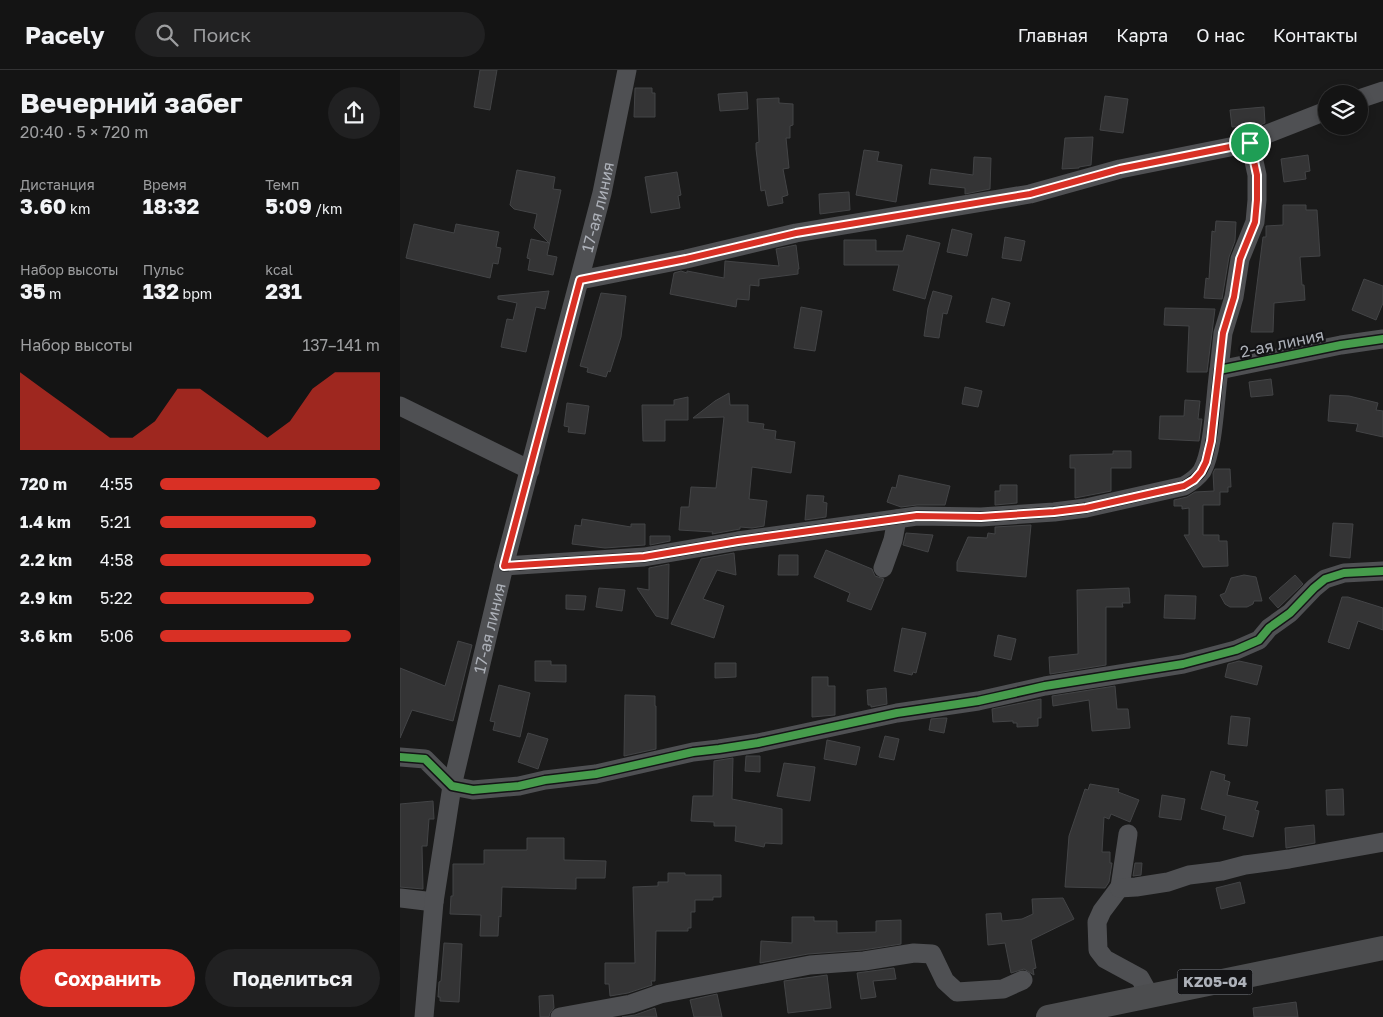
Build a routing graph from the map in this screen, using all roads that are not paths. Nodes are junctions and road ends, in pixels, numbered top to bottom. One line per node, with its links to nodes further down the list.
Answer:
1 (627, 70): 6 (street, 17-ая линия)
2 (1383, 91): 3 (street)
3 (1368, 96)
4 (1318, 114): 5 (street)
5 (1250, 143): 6 (street); 8 (street)
6 (580, 280): 10 (street, 17-ая линия)
7 (1383, 339): 8 (street, 2-ая линия)
8 (1219, 370): 11 (street)
9 (400, 406): 10 (street)
10 (530, 470): 12 (street, 17-ая линия)
11 (897, 519): 12 (street); 13 (street)
12 (504, 566): 16 (street, 17-ая линия)
13 (883, 568)
14 (1383, 571): 16 (street)
15 (400, 757): 16 (street)
16 (452, 786): 21 (street, 17-ая линия)
17 (1128, 834): 19 (street)
18 (1383, 842): 19 (street)
19 (1119, 888): 24 (street)
20 (400, 898): 21 (street)
21 (434, 902): 25 (street, 17-ая линия)
22 (1383, 948): 24 (main road, KZ05-04)
23 (1023, 980): 26 (street)
24 (1150, 996): 27 (main road, KZ05-04)
25 (424, 1017)
26 (560, 1017)
27 (1048, 1017)

